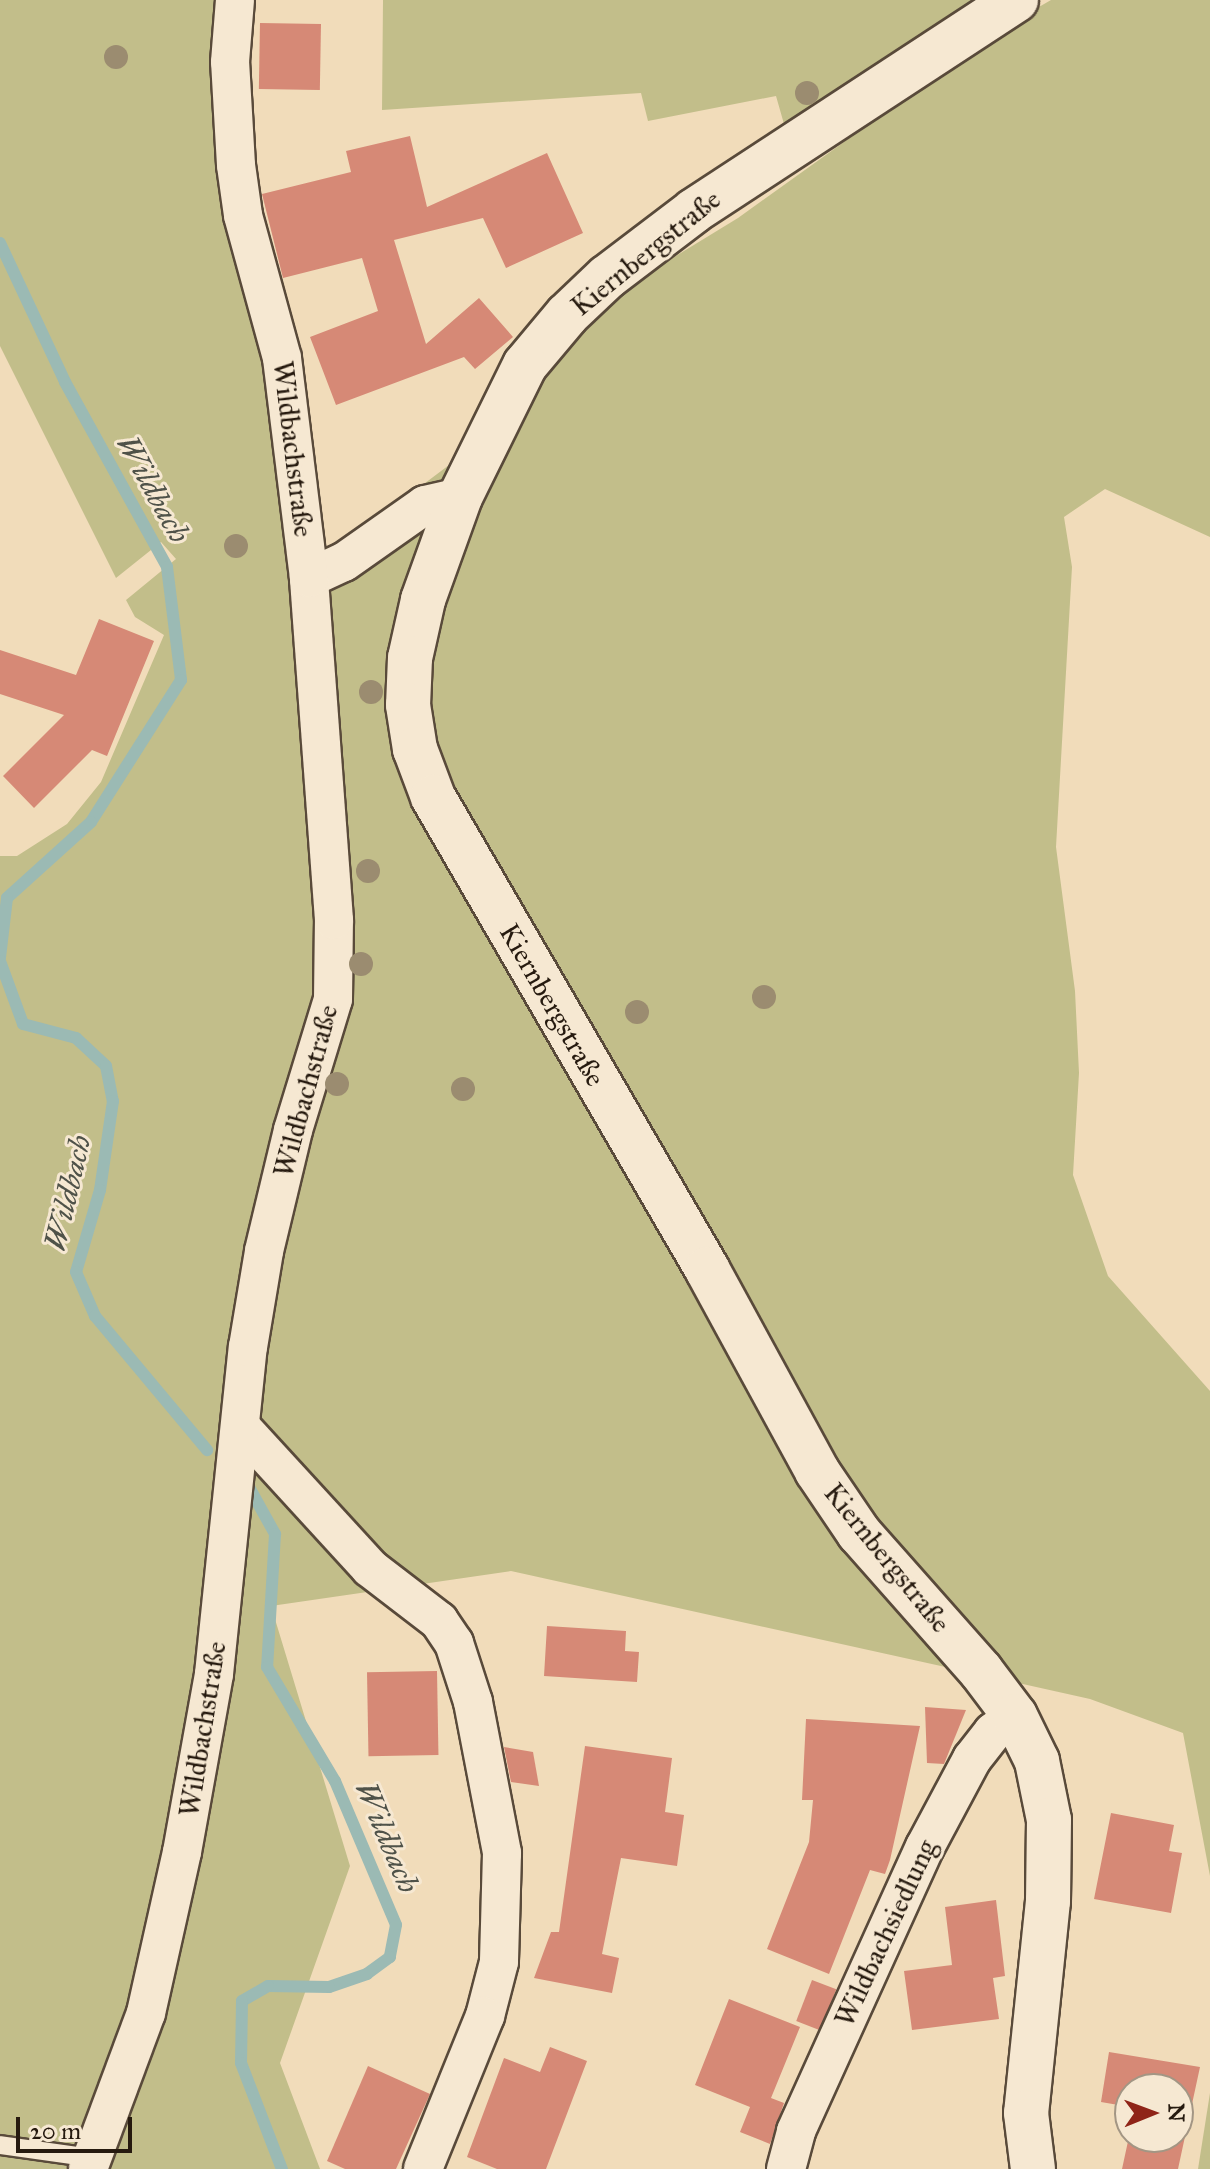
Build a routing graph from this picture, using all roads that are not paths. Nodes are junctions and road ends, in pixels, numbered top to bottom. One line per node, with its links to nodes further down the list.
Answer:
1 (235, 0): 4 (street, Wildbachstraße)
2 (1016, 0): 3 (street, Kiernbergstraße)
3 (460, 497): 4 (street); 6 (street, Kiernbergstraße)
4 (309, 578): 5 (street, Wildbachstraße)
5 (241, 1427): 8 (street, Wildbachstraße); 9 (street)
6 (1015, 1716): 10 (street, Wildbachsiedlung); 11 (street, Kiernbergstraße)
7 (0, 2145): 8 (lane)
8 (90, 2163)
9 (423, 2169)
10 (786, 2169)
11 (1033, 2169)

